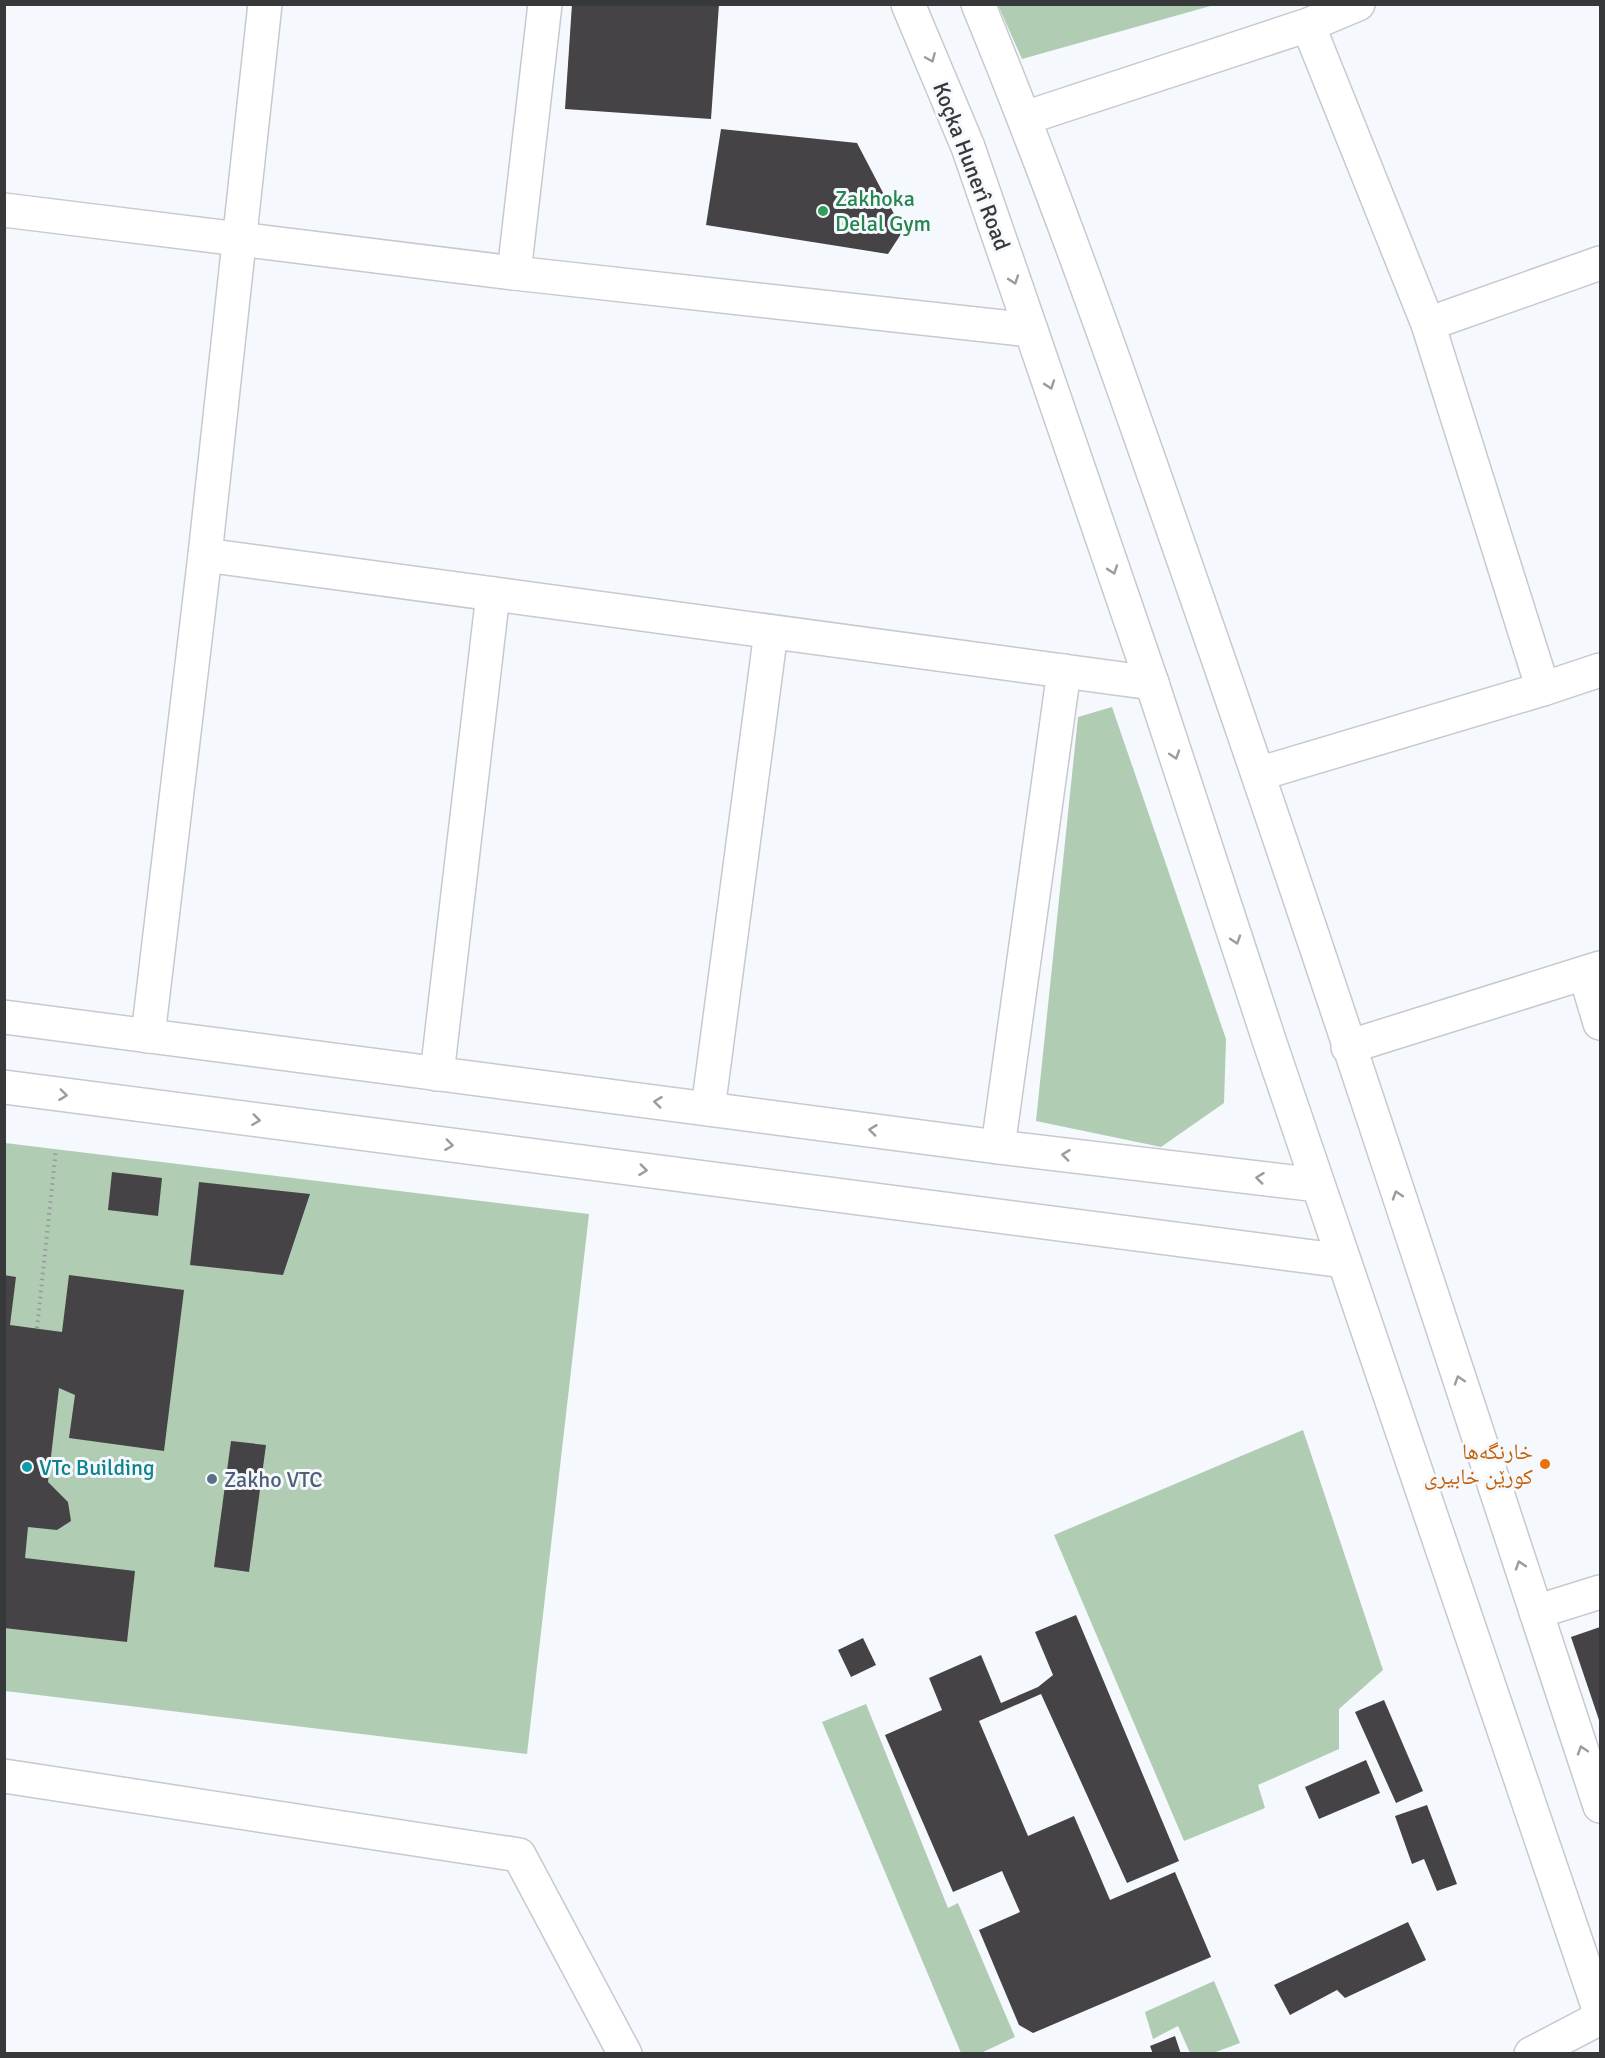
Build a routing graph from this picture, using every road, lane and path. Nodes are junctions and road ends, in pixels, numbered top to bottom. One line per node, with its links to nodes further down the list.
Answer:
1 (265, 4): 9 (street)
2 (545, 4): 11 (street)
3 (908, 4): 13 (street, Koçka Hunerî Road, one-way to 13)
4 (978, 4): 7 (street)
5 (1359, 4): 6 (street)
6 (1308, 26): 7 (street); 12 (street)
7 (1025, 118): 21 (street)
8 (4, 210): 9 (street)
9 (239, 239): 11 (street); 14 (street)
10 (1600, 263): 12 (street)
11 (514, 273): 13 (street)
12 (1428, 324): 20 (street)
13 (1031, 330): 19 (street, Koçka Hunerî Road, one-way to 19)
14 (205, 555): 15 (street); 25 (street)
15 (493, 594): 16 (street); 27 (street)
16 (771, 632): 18 (street); 29 (street)
17 (1600, 670): 20 (street)
18 (1064, 671): 19 (street); 30 (street)
19 (1152, 683): 32 (street, Koçka Hunerî Road, one-way to 32)
20 (1544, 689): 21 (street)
21 (1258, 774): 26 (street)
22 (1593, 970): 24 (street); 26 (street)
23 (4, 1017): 25 (street)
24 (1600, 1023)
25 (148, 1036): 27 (street)
26 (1348, 1047): 36 (street, one-way to 26)
27 (437, 1074): 29 (street, one-way to 27)
28 (4, 1087): 33 (street, one-way to 33)
29 (708, 1109): 30 (street, one-way to 29)
30 (998, 1147): 32 (street, one-way to 30)
31 (56, 1149): 34 (path)
32 (1318, 1185): 33 (street, Koçka Hunerî Road)
33 (1344, 1261): 39 (street, Koçka Hunerî Road)
34 (36, 1328)
35 (1600, 1592): 36 (street)
36 (1536, 1612): 38 (street, one-way to 36)
37 (4, 1776): 41 (street)
38 (1600, 1806)
39 (1600, 2012)
40 (1600, 2018): 42 (street)
41 (625, 2054)
42 (1531, 2054)

